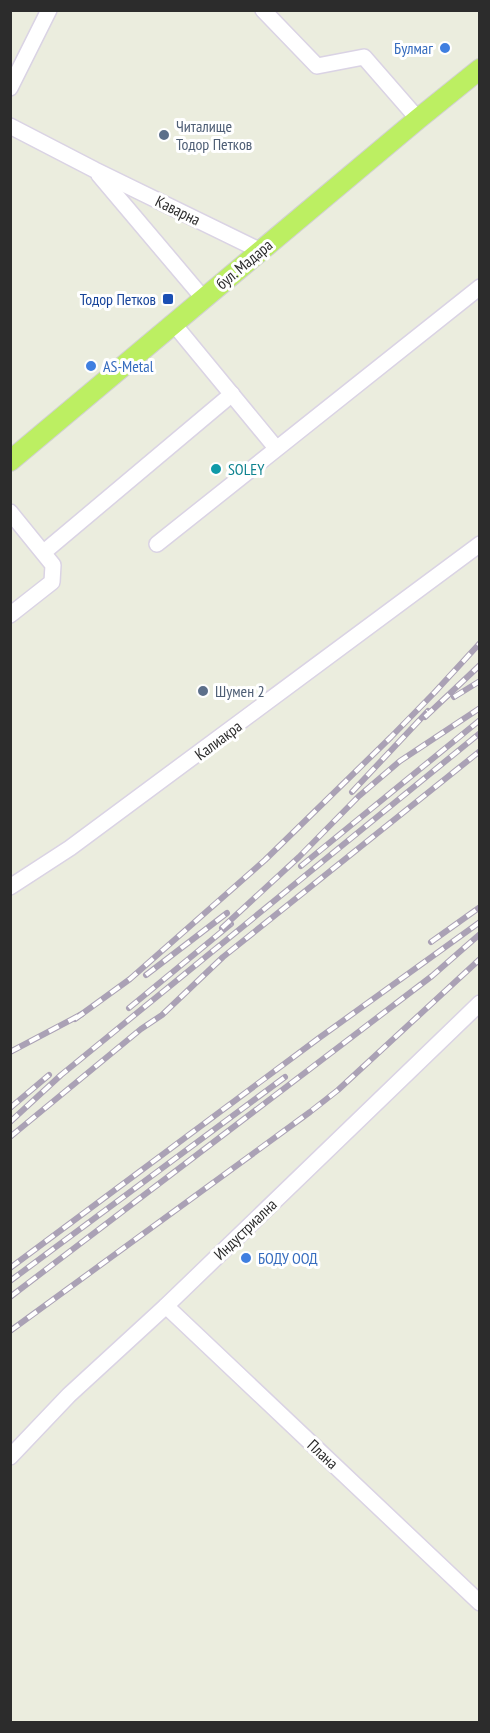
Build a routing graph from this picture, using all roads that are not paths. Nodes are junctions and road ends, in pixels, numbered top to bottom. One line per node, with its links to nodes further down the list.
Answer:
1 (50, 10): 4 (street)
2 (263, 10): 5 (street)
3 (479, 69): 5 (main road, бул. Мадара)
4 (10, 88)
5 (418, 119): 8 (main road, бул. Мадара)
6 (10, 126): 7 (street, Каварна)
7 (95, 170): 8 (street, Каварна); 10 (street, Каварна)
8 (261, 251): 10 (main road, бул. Мадара)
9 (480, 287): 13 (street)
10 (203, 298): 11 (main road, бул. Мадара)
11 (173, 323): 12 (street); 14 (main road, бул. Мадара)
12 (232, 394): 13 (street); 18 (street)
13 (276, 448): 16 (street)
14 (10, 460)
15 (10, 512): 18 (street)
16 (158, 544)
17 (480, 544): 20 (street, Калиакра)
18 (44, 552): 19 (street)
19 (10, 615)
20 (10, 887)
21 (480, 1003): 22 (street, Индустриална)
22 (166, 1306): 23 (street, Индустриална); 24 (street, Плана)
23 (10, 1456)
24 (480, 1603)

